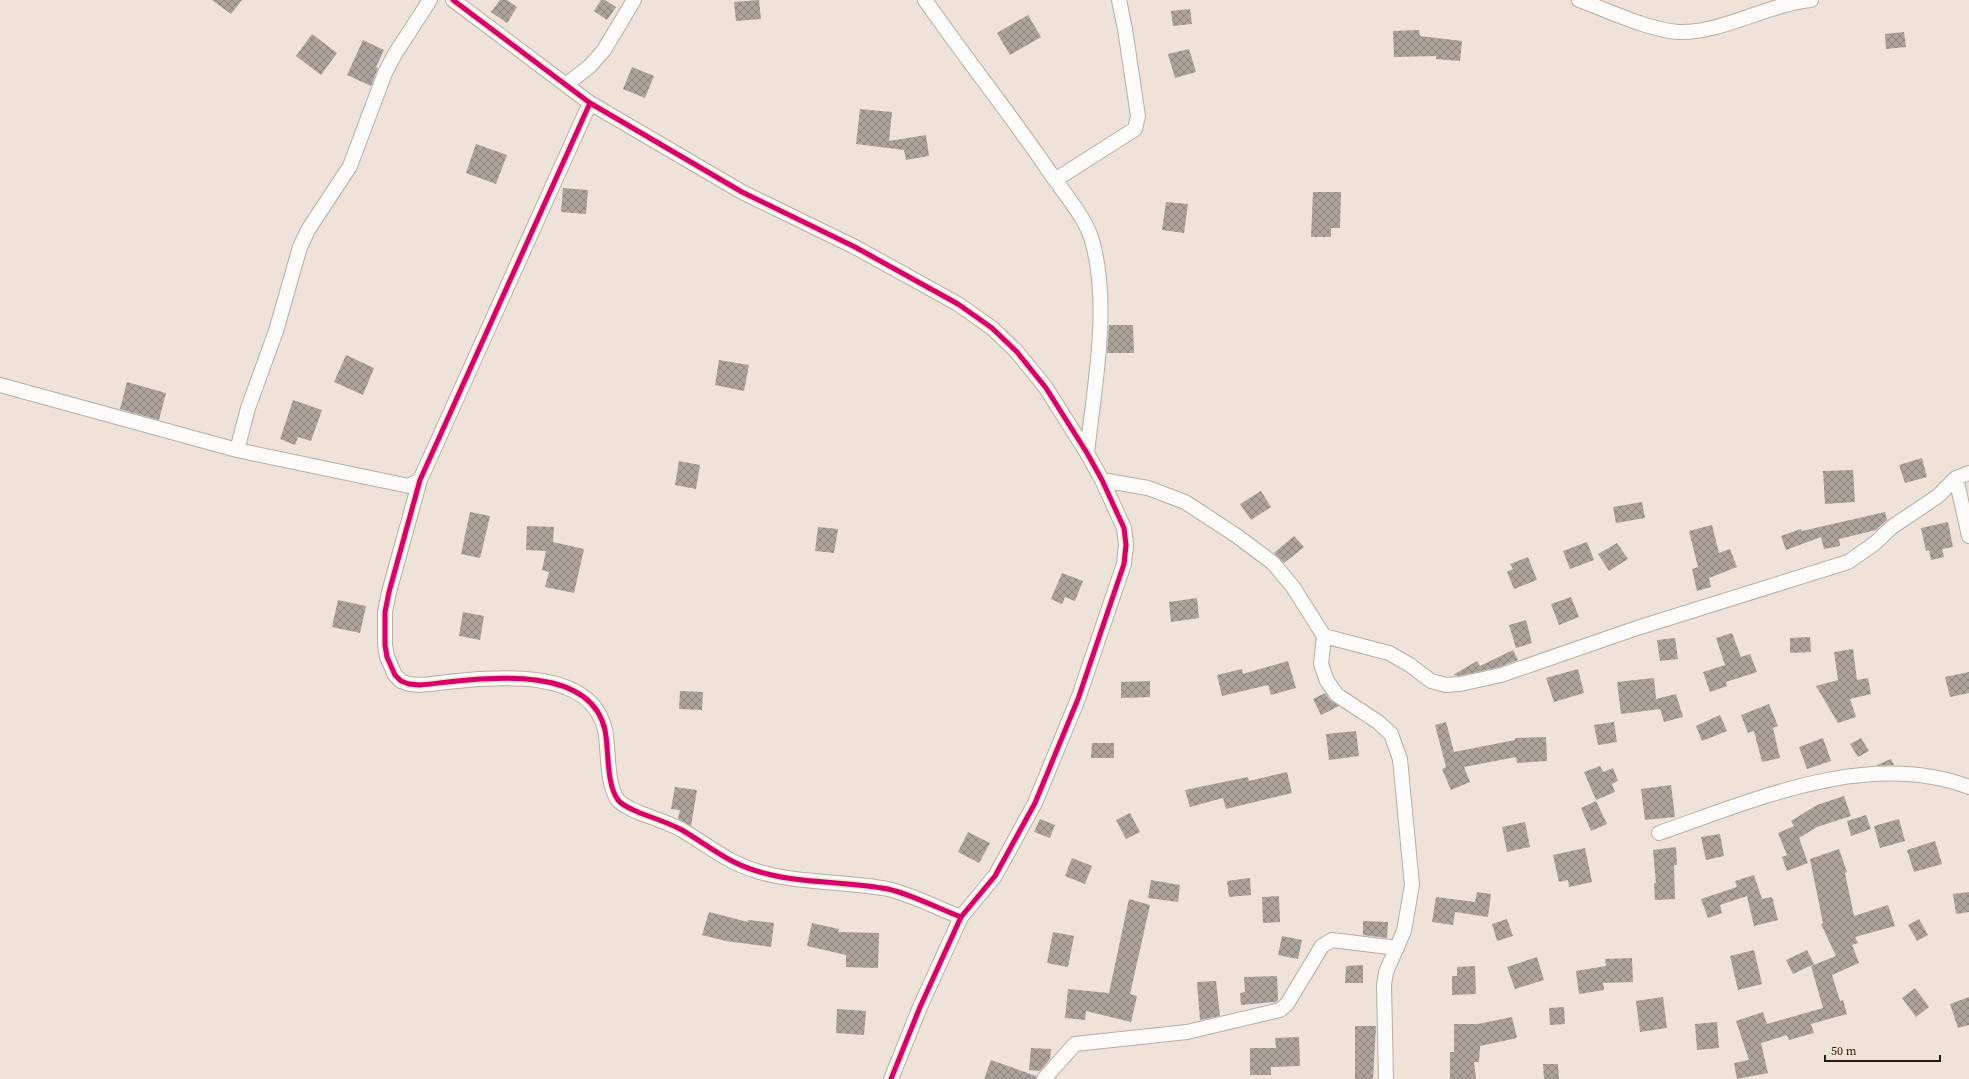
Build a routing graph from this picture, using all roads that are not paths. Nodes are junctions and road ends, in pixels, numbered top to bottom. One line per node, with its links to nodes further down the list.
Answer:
1 (430, 0): 12 (street)
2 (453, 0): 8 (street)
3 (634, 0): 8 (street)
4 (925, 0): 10 (street)
5 (1119, 0): 10 (street)
6 (1579, 0): 7 (street)
7 (1811, 0)
8 (567, 84): 9 (street)
9 (590, 103): 13 (street); 16 (street)
10 (1055, 180): 13 (street)
11 (0, 385): 12 (street)
12 (237, 450): 16 (street)
13 (1087, 453): 17 (street)
14 (1969, 473): 15 (street)
15 (1956, 478): 18 (street); 19 (street)
16 (420, 480): 22 (street)
17 (1102, 480): 19 (street); 22 (street)
18 (1969, 536)
19 (1324, 636): 23 (street)
20 (1969, 787): 21 (street)
21 (1659, 833)
22 (961, 917): 24 (street)
23 (1397, 948): 25 (street); 26 (street)
24 (891, 1079)
25 (1044, 1079)
26 (1386, 1079)

